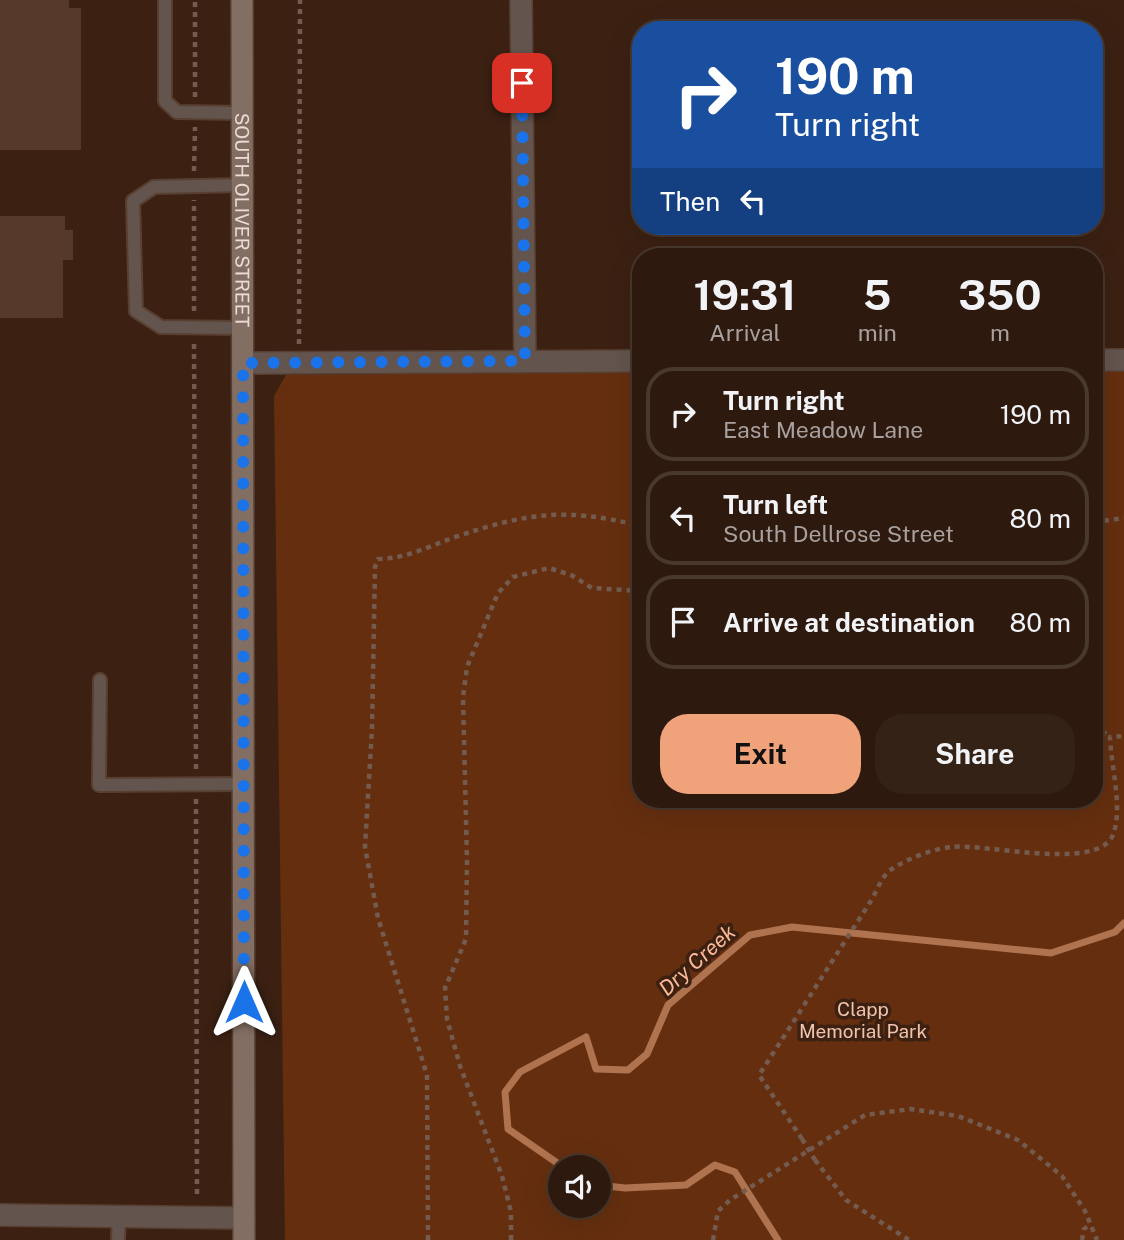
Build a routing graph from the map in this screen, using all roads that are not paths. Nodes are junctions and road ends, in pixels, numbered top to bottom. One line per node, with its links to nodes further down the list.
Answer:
1 (165, 0): 4 (lane)
2 (242, 0): 4 (main road, SOUTH OLIVER STREET)
3 (521, 0): 9 (street)
4 (243, 113): 5 (main road, SOUTH OLIVER STREET)
5 (243, 186): 6 (main road, SOUTH OLIVER STREET); 6 (lane)
6 (243, 328): 11 (main road, SOUTH OLIVER STREET)
7 (1103, 360): 8 (street)
8 (1124, 360)
9 (525, 361): 10 (street); 11 (street)
10 (632, 361)
11 (243, 363): 13 (main road, SOUTH OLIVER STREET)
12 (100, 680): 13 (lane)
13 (245, 784): 16 (main road, SOUTH OLIVER STREET)
14 (0, 1215): 15 (street)
15 (119, 1217): 16 (street); 17 (lane)
16 (244, 1219): 18 (main road, SOUTH OLIVER STREET)
17 (118, 1240)
18 (244, 1240)

